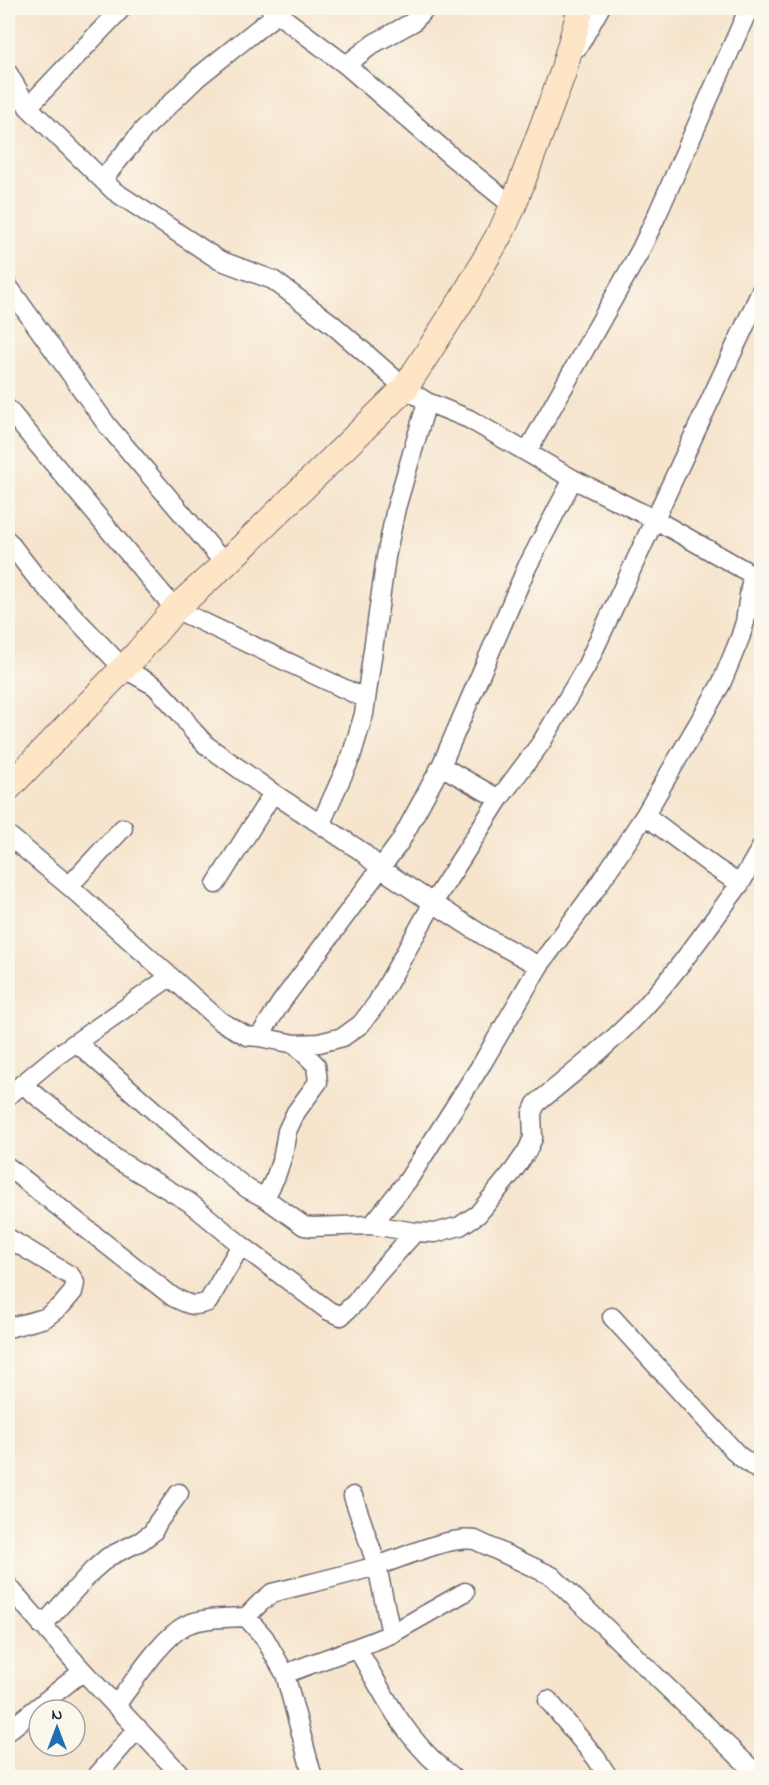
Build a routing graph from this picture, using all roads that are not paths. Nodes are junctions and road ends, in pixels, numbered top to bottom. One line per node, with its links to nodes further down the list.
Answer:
1 (122, 8): 10 (street)
2 (426, 8): 7 (street)
3 (580, 8): 9 (street)
4 (600, 8): 9 (street)
5 (749, 8): 18 (street)
6 (277, 10): 7 (street); 11 (street)
7 (346, 65): 12 (street)
8 (8, 73): 10 (street)
9 (562, 75): 12 (street)
10 (28, 107): 11 (street)
11 (104, 181): 15 (street)
12 (513, 206): 15 (street)
13 (8, 286): 22 (street)
14 (762, 289): 20 (street)
15 (405, 388): 16 (street); 22 (street)
16 (427, 402): 18 (street); 26 (street)
17 (8, 411): 24 (street)
18 (527, 452): 19 (street)
19 (573, 479): 20 (street); 27 (street)
20 (654, 519): 23 (street); 30 (street)
21 (8, 541): 25 (street)
22 (225, 564): 24 (street)
23 (757, 578): 31 (street)
24 (175, 609): 25 (street); 26 (street)
25 (123, 668): 28 (street); 29 (street)
26 (366, 699): 32 (street)
27 (441, 766): 30 (street); 36 (street)
28 (8, 788)
29 (273, 793): 32 (street); 37 (street)
30 (498, 799): 40 (street)
31 (645, 815): 38 (street); 41 (street)
32 (321, 823): 36 (street)
33 (123, 828): 39 (street)
34 (8, 835): 39 (street)
35 (762, 846): 38 (street)
36 (380, 868): 40 (street); 43 (street)
37 (216, 884)
38 (740, 884): 50 (street)
39 (69, 886): 42 (street)
40 (433, 903): 41 (street); 45 (street)
41 (539, 966): 49 (street)
42 (170, 977): 43 (street); 44 (street)
43 (259, 1037): 45 (street)
44 (76, 1042): 46 (street); 48 (street)
45 (295, 1044): 48 (street)
46 (15, 1090): 52 (street)
47 (8, 1167): 52 (street)
48 (265, 1198): 49 (street)
49 (372, 1225): 50 (street)
50 (415, 1232): 52 (street)
51 (8, 1238): 54 (street)
52 (241, 1245)
53 (612, 1317): 55 (street)
54 (8, 1328)
55 (762, 1473)
56 (179, 1492): 62 (street)
57 (353, 1496): 58 (street)
58 (377, 1566): 61 (street); 63 (street); 76 (street)
59 (8, 1587): 62 (street)
60 (465, 1592): 63 (street)
61 (246, 1617): 66 (street); 68 (street)
62 (42, 1626): 65 (street)
63 (391, 1634): 64 (street)
64 (357, 1648): 66 (street); 74 (street)
65 (83, 1671): 68 (street); 70 (street)
66 (285, 1674): 73 (street)
67 (548, 1700): 75 (street)
68 (116, 1706): 69 (street)
69 (138, 1728): 71 (street); 72 (street)
70 (8, 1731)
71 (95, 1778)
72 (184, 1778)
73 (313, 1778)
74 (454, 1778)
75 (609, 1778)
76 (761, 1778)

